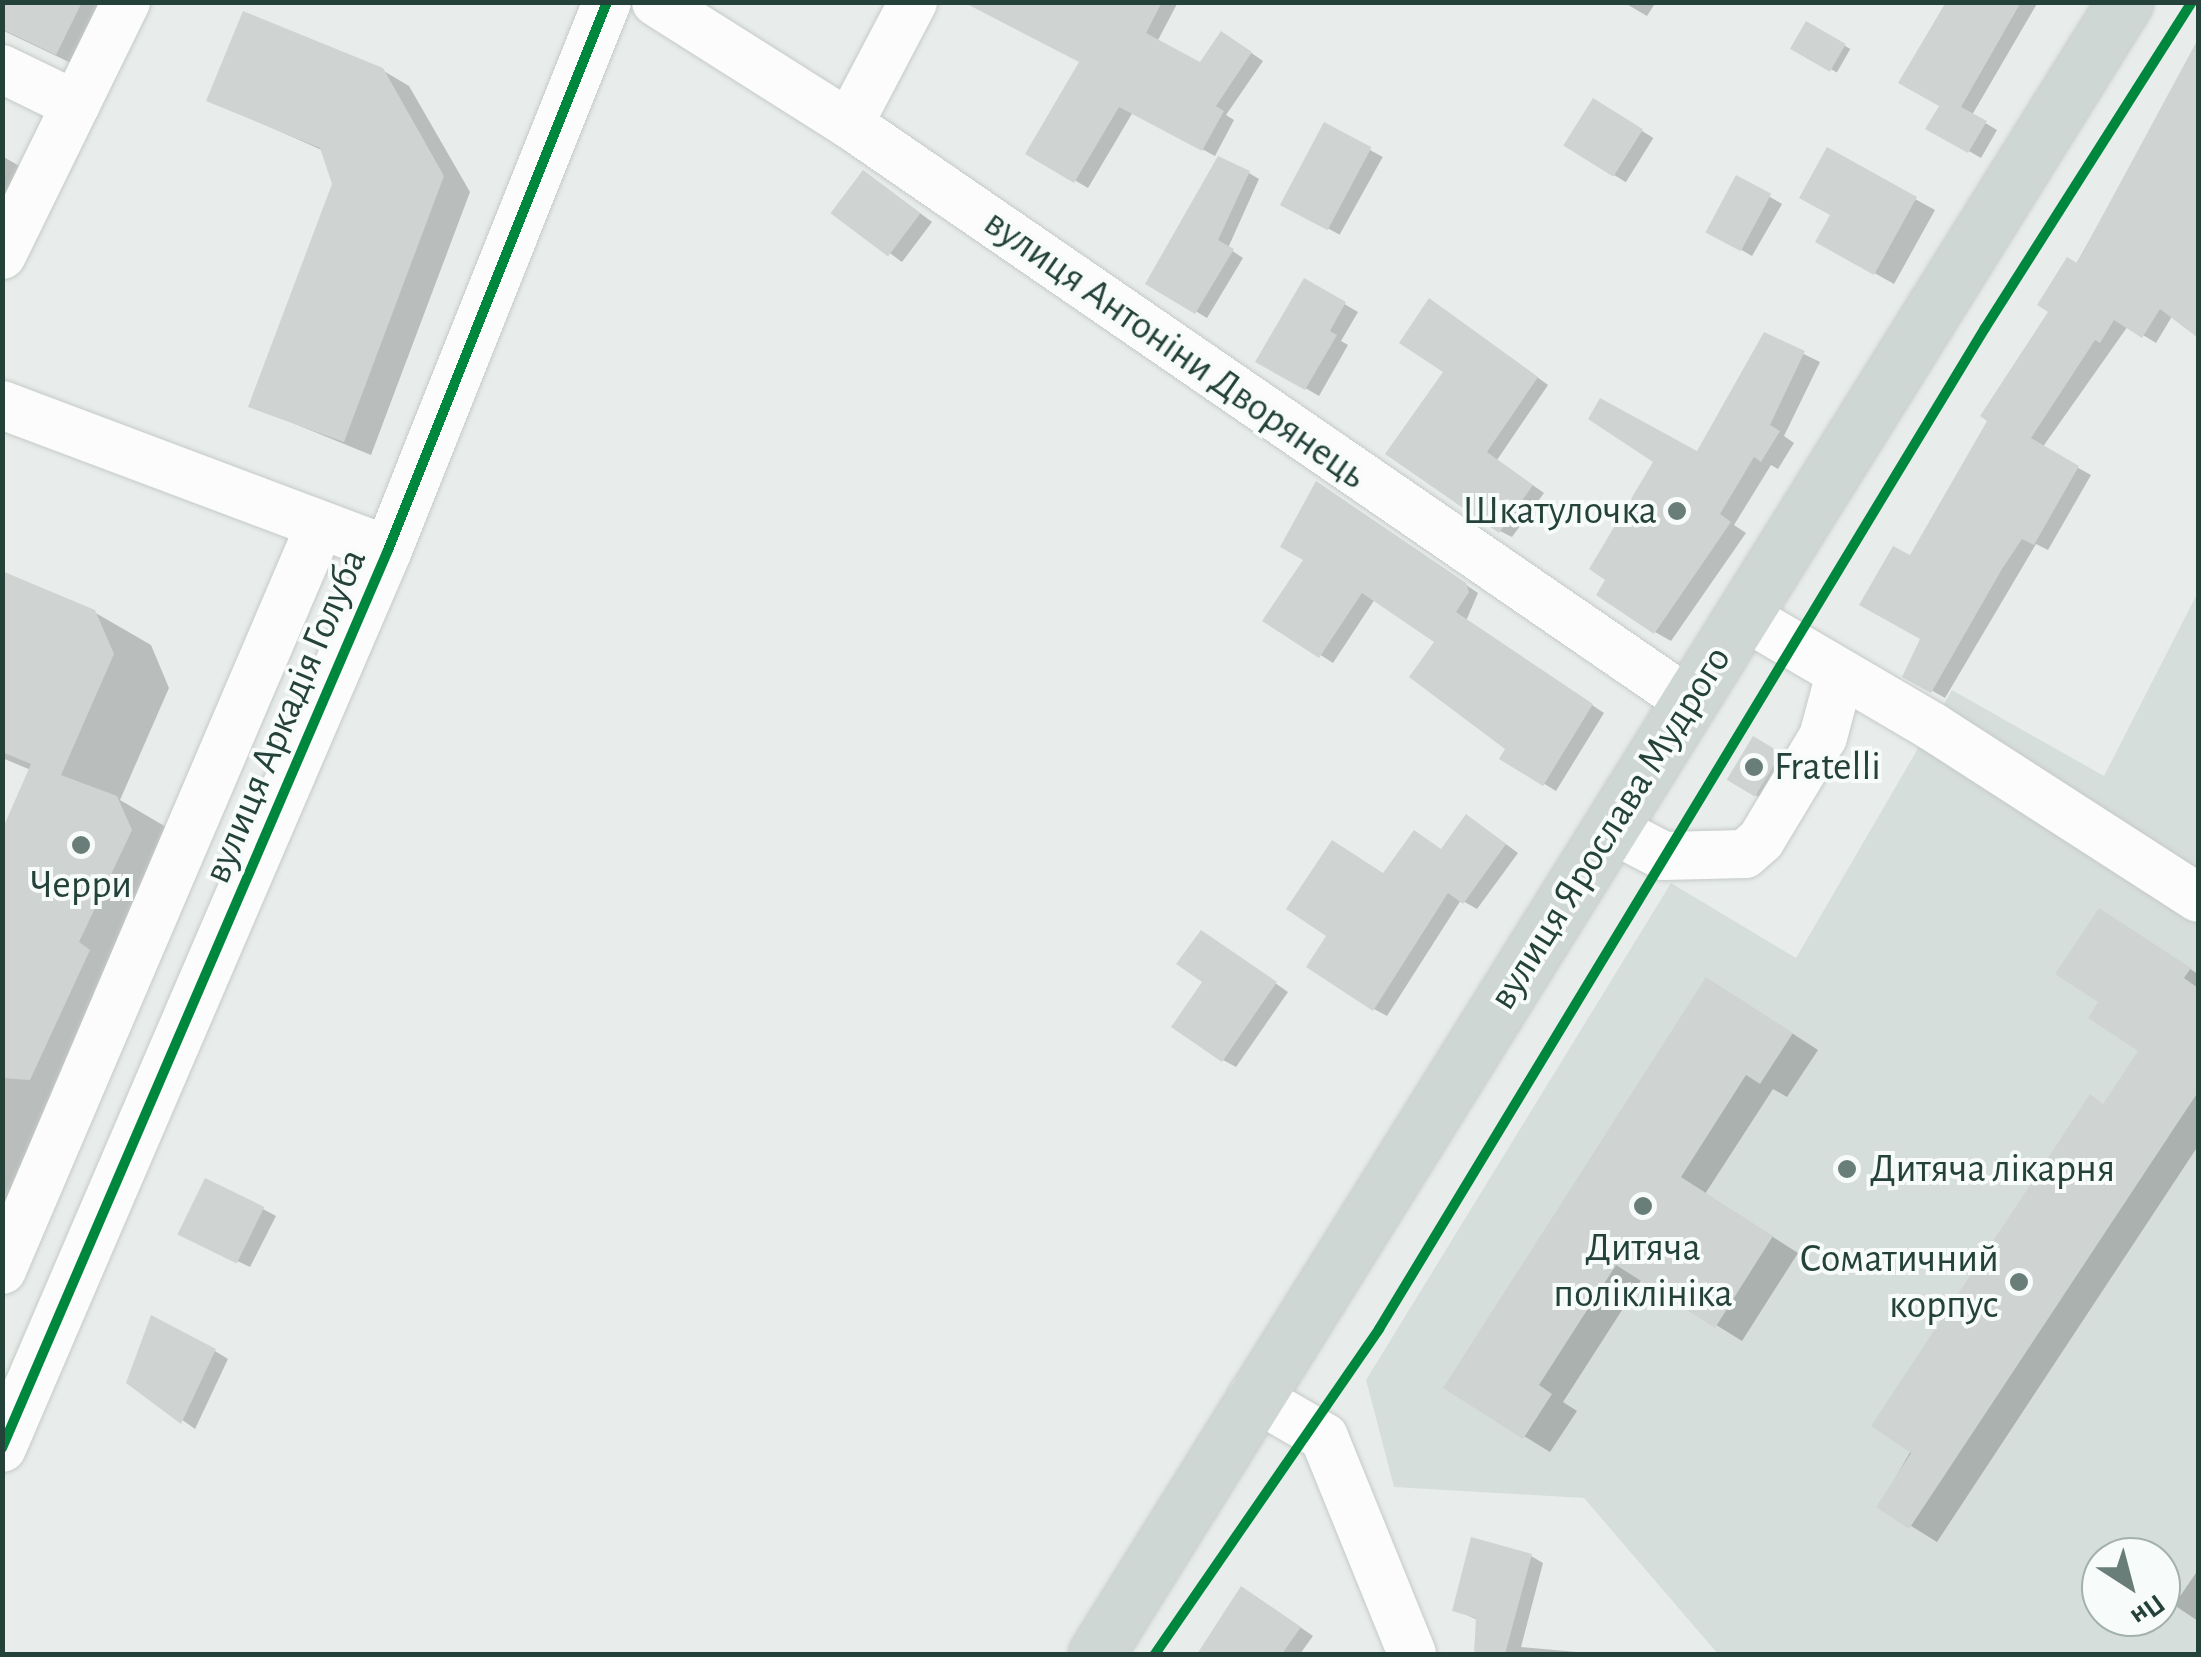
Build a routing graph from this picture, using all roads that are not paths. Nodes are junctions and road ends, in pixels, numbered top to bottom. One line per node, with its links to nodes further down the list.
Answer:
1 (126, 2): 7 (street)
2 (607, 2): 12 (street, вулиця Аркадія Голуба)
3 (656, 2): 8 (street, вулиця Антоніни Дворянець)
4 (913, 2): 8 (street)
5 (2125, 2): 13 (main road, вулиця Ярослава Мудрого)
6 (2, 69): 7 (street)
7 (76, 104): 9 (street)
8 (849, 124): 15 (street, вулиця Антоніни Дворянець)
9 (2, 255)
10 (2, 404): 11 (street)
11 (320, 525): 12 (street); 18 (street)
12 (388, 550): 19 (street, вулиця Аркадія Голуба)
13 (1744, 616): 14 (street); 15 (main road, вулиця Ярослава Мудрого)
14 (1840, 674): 16 (street); 17 (street)
15 (1690, 702): 16 (main road, вулиця Ярослава Мудрого)
16 (1610, 828): 21 (main road, вулиця Ярослава Мудрого)
17 (2198, 898)
18 (100, 1042): 19 (street); 20 (street)
19 (167, 1070): 22 (street, вулиця Аркадія Голуба)
20 (2, 1270)
21 (1253, 1396): 23 (main road, вулиця Ярослава Мудрого); 24 (street)
22 (2, 1448)
23 (1096, 1654)
24 (1412, 1654)

